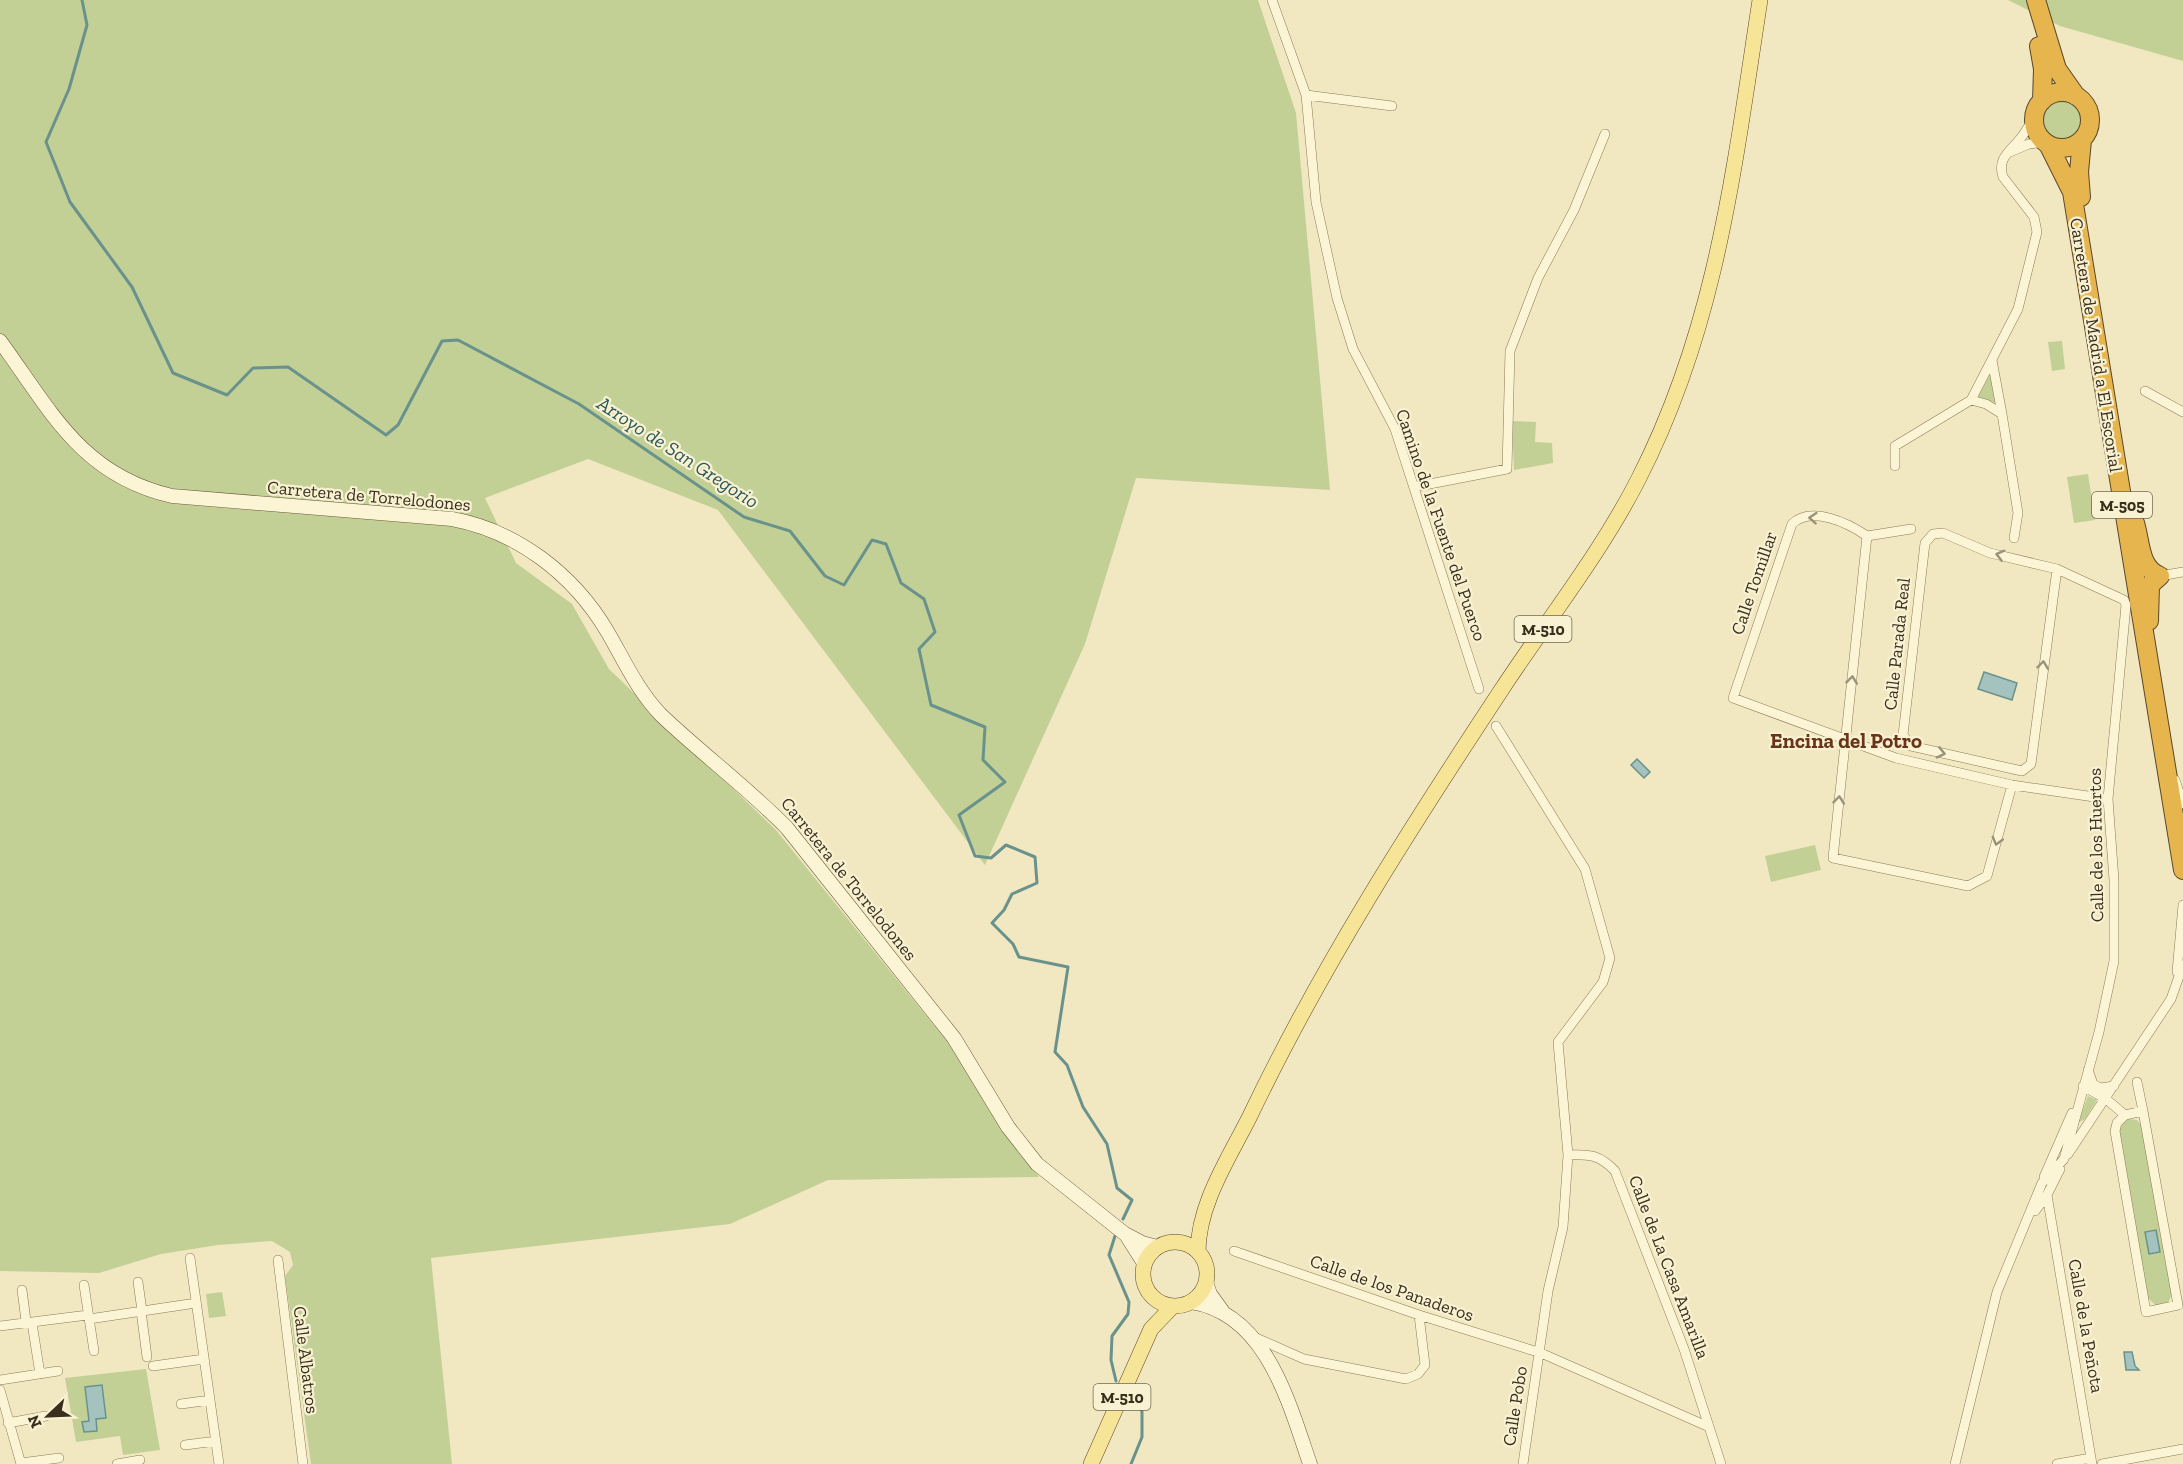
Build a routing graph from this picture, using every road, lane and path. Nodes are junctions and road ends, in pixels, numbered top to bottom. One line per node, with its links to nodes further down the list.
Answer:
1 (1272, 0): 5 (street, Camino de la Fuente del Puerco)
2 (1760, 0): 55 (main road, M-510)
3 (2028, 0): 7 (highway)
4 (2036, 0): 6 (highway, M-505)
5 (1306, 95): 8 (street); 21 (street, Camino de la Fuente del Puerco)
6 (2076, 96): 7 (highway); 11 (highway, M-505)
7 (2042, 101): 9 (highway)
8 (1392, 106)
9 (2034, 118): 12 (highway, M-505); 13 (street)
10 (1605, 134): 21 (street)
11 (2082, 140): 12 (highway); 22 (highway, Carretera de Madrid a El Escorial / M-505)
12 (2046, 144): 13 (street); 26 (highway, Carretera de Madrid a El Escorial / M-505)
13 (2006, 154): 15 (street)
14 (0, 341): 57 (main road, Carretera de Torrelodones)
15 (1992, 360): 17 (street); 19 (street)
16 (2145, 391): 18 (street)
17 (1971, 400): 19 (street); 20 (street)
18 (2183, 412)
19 (2002, 414): 25 (street)
20 (1895, 466)
21 (1414, 488): 32 (street, Camino de la Fuente del Puerco)
22 (2131, 513): 29 (highway); 31 (highway, Carretera de Madrid a El Escorial / M-505)
23 (1911, 529): 24 (street)
24 (1867, 536): 34 (street, one-way to 24); 34 (street, Calle Tomillar, one-way to 34)
25 (2014, 538)
26 (2128, 542): 30 (highway); 40 (highway, Carretera de Madrid a El Escorial / M-505)
27 (2057, 569): 27 (street, Calle Parada Real, one-way to 27); 30 (street, Calle Parada Real)
28 (2183, 572): 29 (street)
29 (2160, 576): 31 (highway)
30 (2124, 600): 37 (street, Calle de los Huertos)
31 (2149, 621): 35 (highway, Carretera de Madrid a El Escorial / M-505)
32 (1479, 689)
33 (1496, 726): 51 (street, Calle Pobo)
34 (1846, 739): 36 (street); 36 (street, one-way to 34)
35 (2174, 775): 38 (street); 39 (highway, Carretera de Madrid a El Escorial / M-505)
36 (2012, 784): 37 (street)
37 (2108, 799): 44 (street, Calle de los Huertos)
38 (2183, 804)
39 (2183, 824)
40 (2183, 870)
41 (2183, 905): 43 (street)
42 (2183, 965): 43 (street)
43 (2176, 985): 47 (street)
44 (2088, 1070): 46 (street, Calle de los Huertos); 47 (street)
45 (2137, 1082): 49 (street)
46 (2083, 1086): 48 (street); 52 (street, Calle de los Huertos); 53 (street, Calle de los Huertos)
47 (2114, 1086): 48 (street)
48 (2106, 1099): 50 (street); 52 (street)
49 (2143, 1111): 50 (street); 50 (street)
50 (2125, 1115)
51 (1568, 1155): 82 (street, Calle Pobo); 94 (street, Calle de La Casa Amarilla)
52 (2064, 1159): 53 (street); 54 (street)
53 (2042, 1183): 56 (street, Calle de los Huertos)
54 (2047, 1195): 56 (street); 100 (street, Calle de la Peñota)
55 (1204, 1211): 58 (main road, M-510); 61 (main road, M-510)
56 (2029, 1218): 109 (street)
57 (1125, 1234): 59 (main road, Carretera de Torrelodones); 64 (main road, Carretera de Torrelodones)
58 (1178, 1242): 59 (main road); 61 (main road)
59 (1157, 1247): 64 (main road)
60 (1234, 1251): 75 (street, Calle de los Panaderos)
61 (1198, 1252): 66 (main road, M-510)
62 (190, 1258): 71 (street)
63 (278, 1260): 104 (street, Calle Albatros)
64 (1144, 1263): 69 (main road, M-510)
65 (138, 1282): 73 (street)
66 (1206, 1282): 70 (main road); 74 (main road)
67 (84, 1285): 76 (street)
68 (21, 1290): 77 (street)
69 (1153, 1298): 72 (main road); 79 (main road, M-510)
70 (1191, 1302): 72 (main road); 74 (main road)
71 (196, 1303): 73 (street); 84 (street)
72 (1173, 1306): 79 (main road, M-510)
73 (141, 1311): 76 (street); 83 (street)
74 (1224, 1314): 80 (main road)
75 (1419, 1315): 80 (street); 82 (street, Calle de los Panaderos)
76 (89, 1317): 77 (street); 81 (street)
77 (29, 1322): 78 (street); 87 (street)
78 (0, 1326)
79 (1151, 1329): 105 (main road, M-510)
80 (1246, 1333): 106 (main road)
81 (94, 1351)
82 (1541, 1353): 94 (street); 107 (street, Calle Pobo)
83 (147, 1357)
84 (204, 1359): 85 (street); 90 (street)
85 (153, 1366)
86 (58, 1371): 87 (street)
87 (40, 1374): 88 (street)
88 (0, 1380)
89 (0, 1390): 93 (street)
90 (210, 1400): 91 (street); 95 (street)
91 (181, 1404)
92 (46, 1416): 93 (street)
93 (8, 1423): 101 (street)
94 (1708, 1426): 108 (street, Calle de La Casa Amarilla)
95 (216, 1441): 96 (street); 103 (street)
96 (185, 1445)
97 (2183, 1449): 111 (street)
98 (59, 1458): 101 (street)
99 (140, 1460): 102 (street)
100 (2092, 1461): 110 (street)
101 (21, 1464)
102 (117, 1464)
103 (219, 1464)
104 (303, 1464)
105 (1091, 1464)
106 (1310, 1464)
107 (1523, 1464)
108 (1721, 1464)
109 (1955, 1464)
110 (2057, 1464)
111 (2102, 1464)

